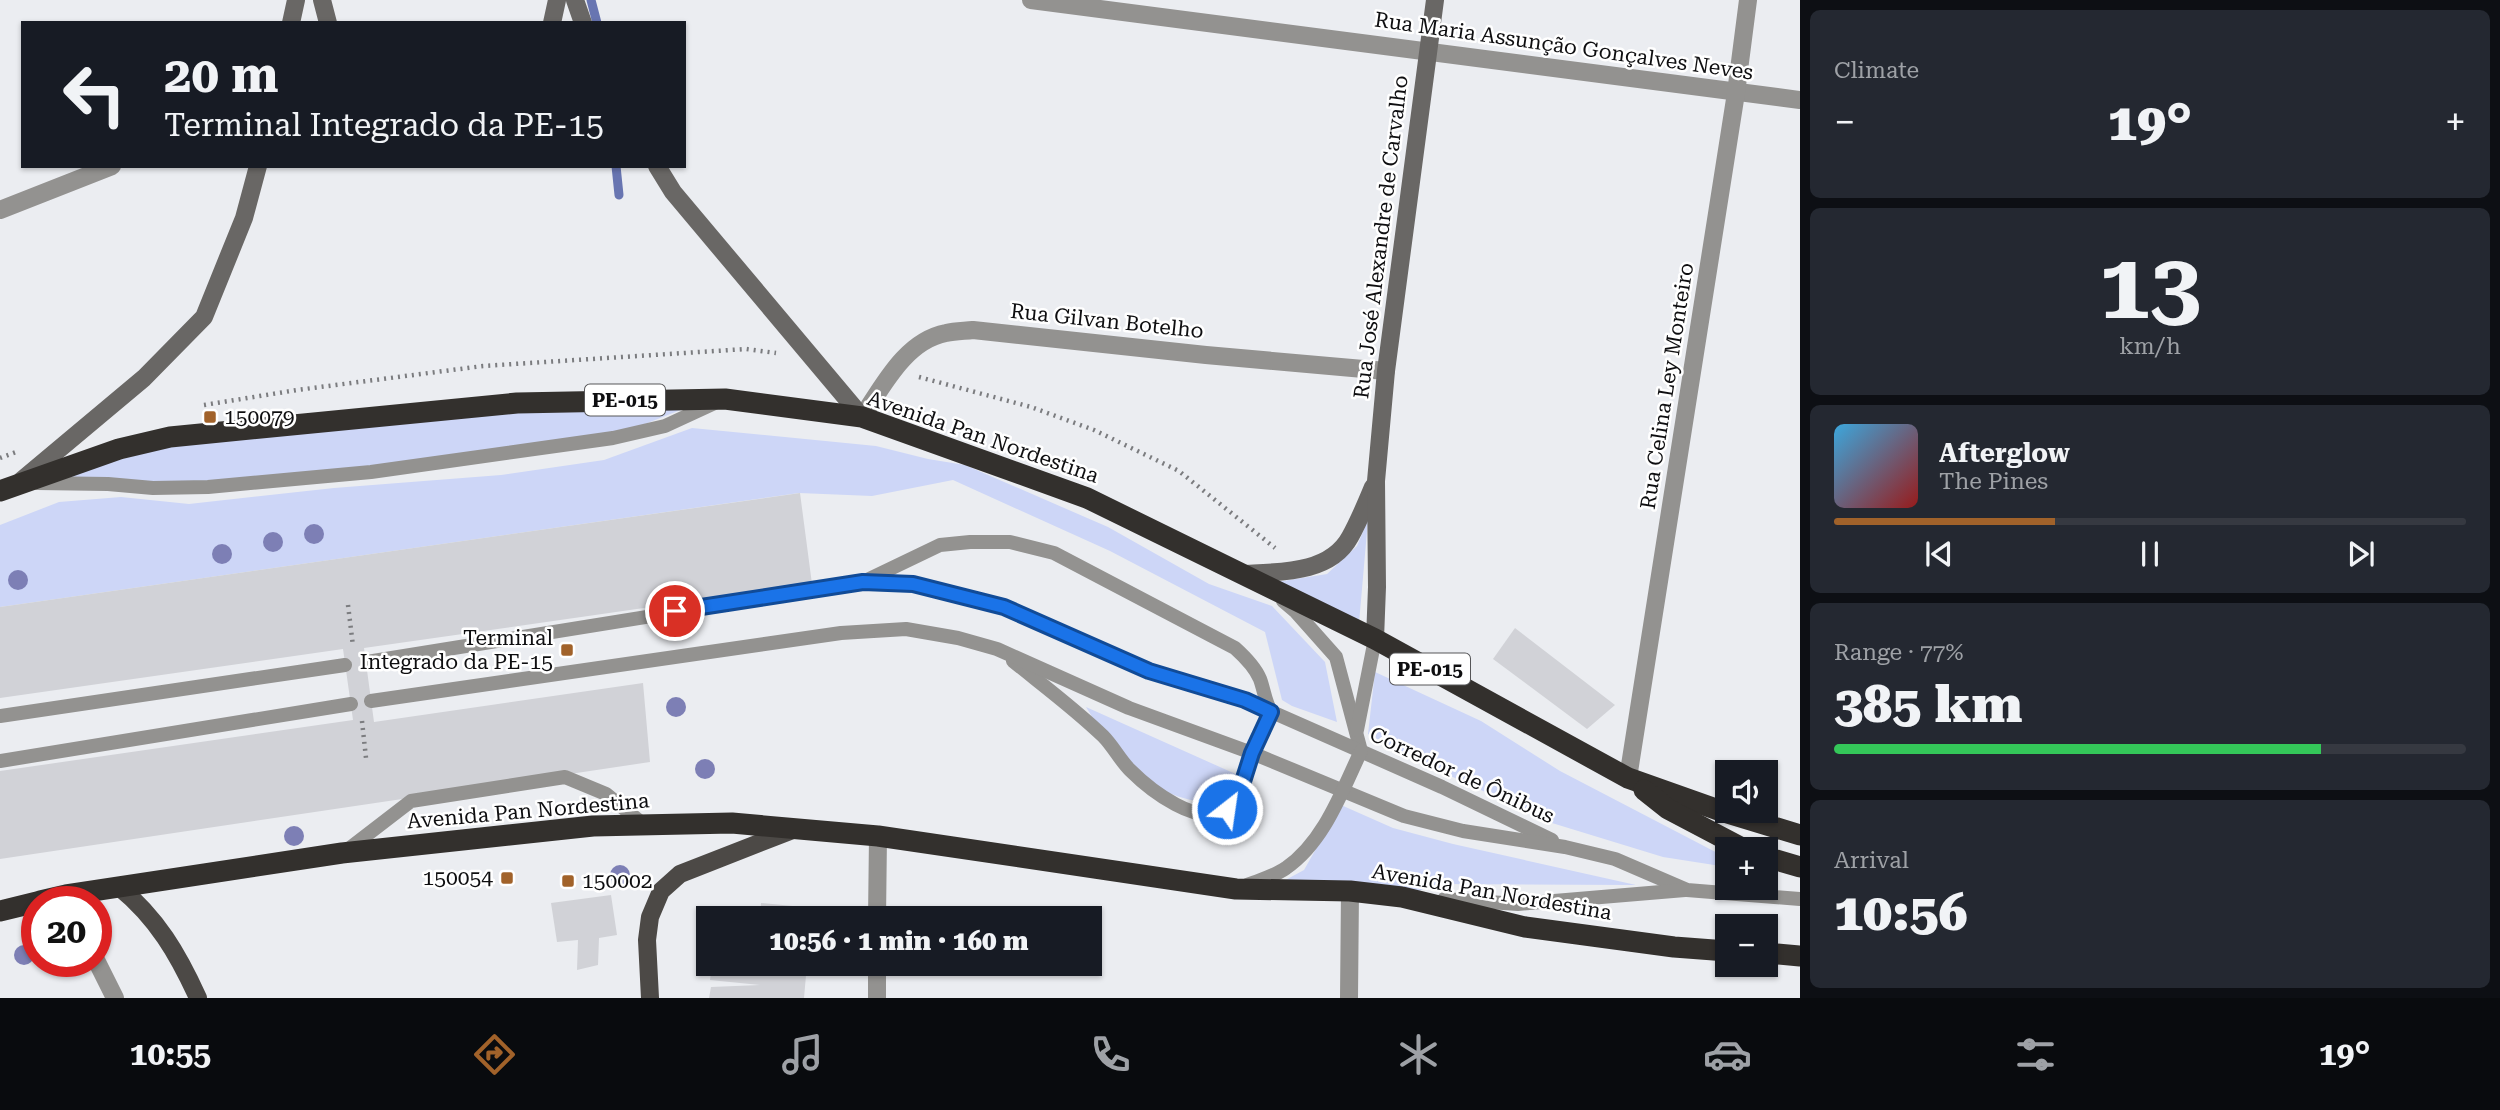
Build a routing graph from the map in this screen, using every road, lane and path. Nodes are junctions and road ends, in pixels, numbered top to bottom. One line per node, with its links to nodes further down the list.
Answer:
1 (296, 0): 8 (main road)
2 (322, 0): 9 (main road)
3 (557, 0): 10 (main road)
4 (575, 0): 11 (main road)
5 (1031, 0): 12 (street, Rua Maria Assunção Gonçalves Neves)
6 (1435, 0): 12 (main road, Rua José Alexandre de Carvalho)
7 (1748, 0): 13 (street, Rua Celina Ley Monteiro)
8 (291, 21)
9 (327, 21)
10 (552, 21)
11 (582, 21)
12 (1428, 50): 13 (street, Rua Maria Assunção Gonçalves Neves); 19 (main road, Rua José Alexandre de Carvalho)
13 (1736, 93): 14 (street, Rua Maria Assunção Gonçalves Neves); 39 (street, Rua Celina Ley Monteiro)
14 (1800, 100)
15 (107, 168): 18 (street)
16 (257, 168): 23 (main road)
17 (658, 168): 21 (main road)
18 (0, 210)
19 (1386, 371): 21 (street, Rua Gilvan Botelho); 22 (main road, Rua José Alexandre de Carvalho)
20 (725, 399): 21 (highway, Avenida Pan Nordestina / PE-015); 23 (highway, Avenida Pan Nordestina / PE-015); 23 (lane)
21 (862, 417): 24 (highway, Avenida Pan Nordestina / PE-015)
22 (1376, 481): 24 (main road, Rua José Alexandre de Carvalho); 27 (main road, Rua José Alexandre de Carvalho)
23 (10, 487)
24 (1242, 574): 26 (highway, Avenida Pan Nordestina / PE-015)
25 (863, 582): 29 (lane); 33 (lane); 33 (lane)
26 (1266, 586): 27 (highway, Avenida Pan Nordestina / PE-015); 35 (lane)
27 (1375, 639): 35 (lane); 39 (highway, Avenida Pan Nordestina / PE-015)
28 (997, 649): 31 (lane); 37 (lane); 37 (lane)
29 (367, 662)
30 (345, 665): 34 (lane)
31 (371, 701)
32 (351, 704): 38 (lane)
33 (1271, 712): 36 (lane, Corredor de Ônibus); 37 (lane)
34 (0, 716)
35 (1356, 735): 36 (lane)
36 (1361, 751): 40 (lane); 46 (lane, Corredor de Ônibus)
37 (1252, 753): 40 (lane, Corredor de Ônibus)
38 (0, 761)
39 (1628, 778): 43 (highway, Avenida Pan Nordestina / PE-015); 45 (highway)
40 (1342, 791): 46 (lane, Corredor de Ônibus); 52 (lane)
41 (643, 824): 42 (highway, Avenida Pan Nordestina); 47 (highway, Avenida Pan Nordestina); 47 (lane)
42 (795, 829): 44 (highway, Avenida Pan Nordestina); 67 (main road)
43 (1800, 835)
44 (878, 836): 52 (highway, Avenida Pan Nordestina); 58 (street)
45 (1721, 837)
46 (1565, 847): 53 (lane)
47 (342, 853): 50 (highway, Avenida Pan Nordestina)
48 (1778, 861): 49 (highway)
49 (1800, 867)
50 (119, 887): 51 (highway, Avenida Pan Nordestina); 66 (main road)
51 (112, 889)
52 (1236, 889): 54 (highway, Avenida Pan Nordestina)
53 (1687, 890): 55 (lane); 56 (lane)
54 (1350, 891): 55 (highway, Avenida Pan Nordestina); 69 (street)
55 (1402, 897): 60 (highway, Avenida Pan Nordestina)
56 (1800, 899)
57 (21, 906): 59 (highway, Avenida Pan Nordestina)
58 (877, 906)
59 (0, 911)
60 (1715, 950)
61 (1778, 954): 62 (highway)
62 (1800, 956)
63 (877, 976): 68 (street)
64 (104, 977): 65 (street)
65 (115, 998)
66 (198, 998)
67 (650, 998)
68 (877, 998)
69 (1349, 998)

